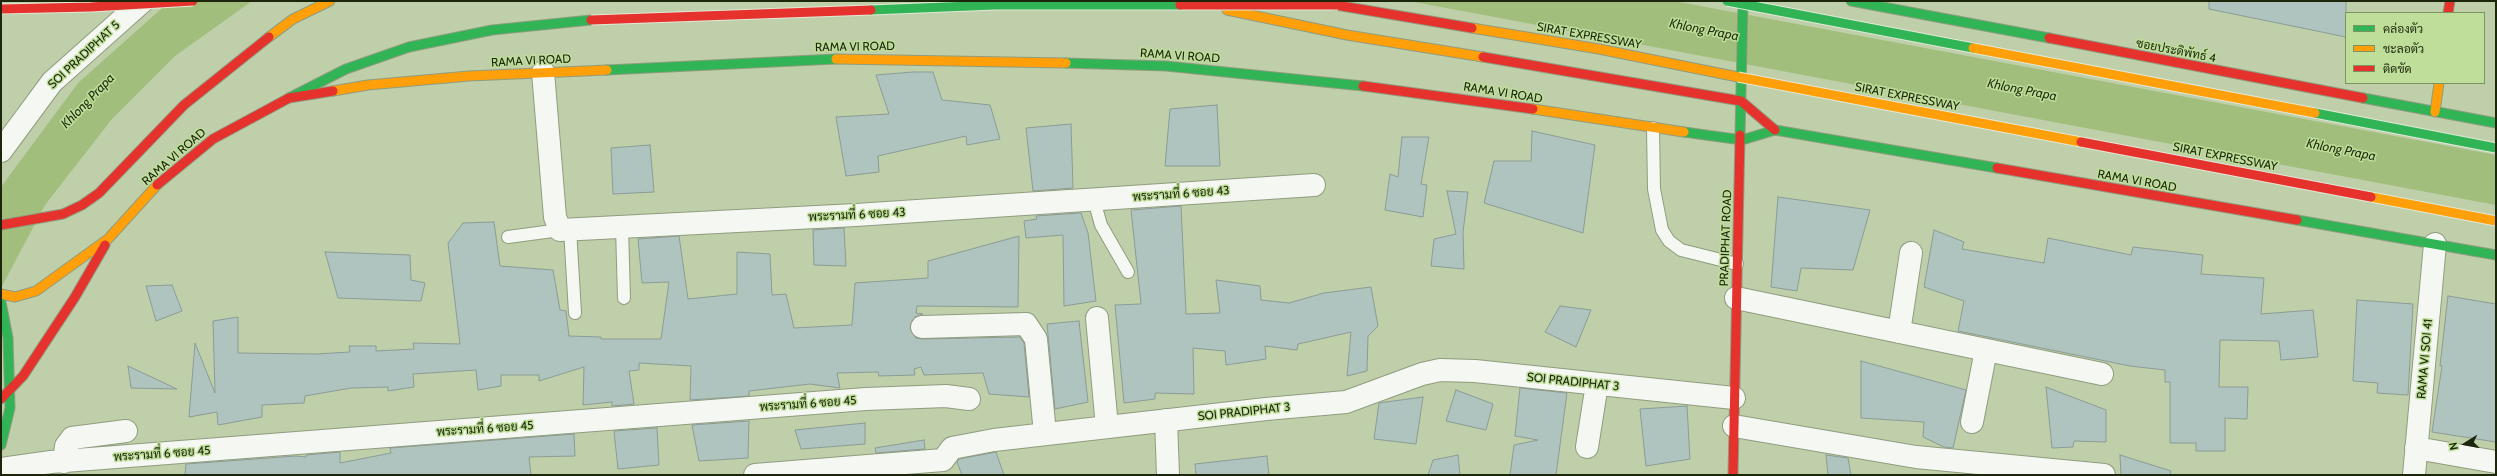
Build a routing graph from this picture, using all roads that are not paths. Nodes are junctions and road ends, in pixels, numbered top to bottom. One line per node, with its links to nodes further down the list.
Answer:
1 (143, 1): 23 (street, SOI PRADIPHAT 5)
2 (193, 1): 11 (main road, bridge)
3 (330, 1): 27 (main road)
4 (1183, 1): 16 (main road)
5 (1313, 1): 10 (main road, SIRAT EXPRESSWAY, bridge)
6 (1727, 1): 22 (main road, bridge)
7 (1743, 1): 16 (main road, PRADIPHAT ROAD)
8 (1851, 1): 17 (main road, ซอยประดิพัทธ์ 4)
9 (2450, 1): 12 (main road)
10 (1338, 5): 15 (main road, bridge); 26 (main road, SIRAT EXPRESSWAY, bridge)
11 (1, 9)
12 (2448, 12)
13 (544, 72): 15 (main road, RAMA VI ROAD); 19 (main road, RAMA VI ROAD); 29 (street)
14 (2439, 84): 17 (main road)
15 (289, 98): 31 (main road, RAMA VI ROAD)
16 (1741, 101): 20 (main road); 21 (main road, PRADIPHAT ROAD)
17 (2435, 112): 18 (main road, ซอยประดิพัทธ์ 4)
18 (2496, 123)
19 (1654, 128): 21 (main road, RAMA VI ROAD); 35 (lane)
20 (1775, 130): 21 (main road, RAMA VI ROAD); 32 (main road, RAMA VI ROAD)
21 (1742, 140): 35 (main road, PRADIPHAT ROAD)
22 (2496, 148)
23 (1, 151)
24 (1314, 185): 25 (street, พระรามที่ 6 ซอย 43)
25 (1094, 200): 28 (street, พระรามที่ 6 ซอย 43); 36 (lane)
26 (2496, 220)
27 (1, 225)
28 (622, 226): 29 (street, พระรามที่ 6 ซอย 43); 38 (lane)
29 (565, 230): 30 (lane); 41 (lane)
30 (508, 237)
31 (108, 239): 37 (main road, RAMA VI ROAD); 47 (main road)
32 (2435, 244): 34 (main road, RAMA VI ROAD); 62 (street, RAMA VI SOI 41)
33 (1911, 253): 44 (street)
34 (2496, 255)
35 (1737, 264): 39 (main road, PRADIPHAT ROAD)
36 (1128, 272)
37 (1, 294)
38 (624, 298)
39 (1736, 298): 44 (street); 50 (main road, PRADIPHAT ROAD)
40 (1, 302): 49 (main road)
41 (575, 313)
42 (1097, 318): 57 (street)
43 (922, 327): 59 (street)
44 (1899, 332): 45 (street)
45 (1986, 350): 46 (street); 55 (street)
46 (2102, 374)
47 (23, 376): 49 (main road); 53 (main road)
48 (1597, 384): 50 (street, SOI PRADIPHAT 3); 54 (street, SOI PRADIPHAT 3); 61 (street)
49 (10, 390): 51 (main road); 53 (main road)
50 (1734, 398): 56 (main road, PRADIPHAT ROAD)
51 (1, 399)
52 (969, 399): 63 (street, พระรามที่ 6 ซอย 45)
53 (10, 408): 60 (main road)
54 (1166, 420): 57 (street, SOI PRADIPHAT 3); 69 (street)
55 (1972, 422)
56 (1734, 426): 65 (street); 70 (main road, PRADIPHAT ROAD)
57 (1107, 427): 59 (street, SOI PRADIPHAT 3)
58 (126, 430): 63 (street)
59 (1045, 434): 67 (street, SOI PRADIPHAT 3)
60 (1, 445)
61 (1587, 448)
62 (2416, 448): 64 (street); 72 (street, RAMA VI SOI 41)
63 (64, 462): 66 (street, พระรามที่ 6 ซอย 45)
64 (2496, 462)
65 (1914, 466): 71 (street)
66 (1, 469)
67 (861, 471): 68 (street, SOI PRADIPHAT 3)
68 (755, 475)
69 (1168, 475)
70 (1733, 475)
71 (2104, 475)
72 (2414, 475)

